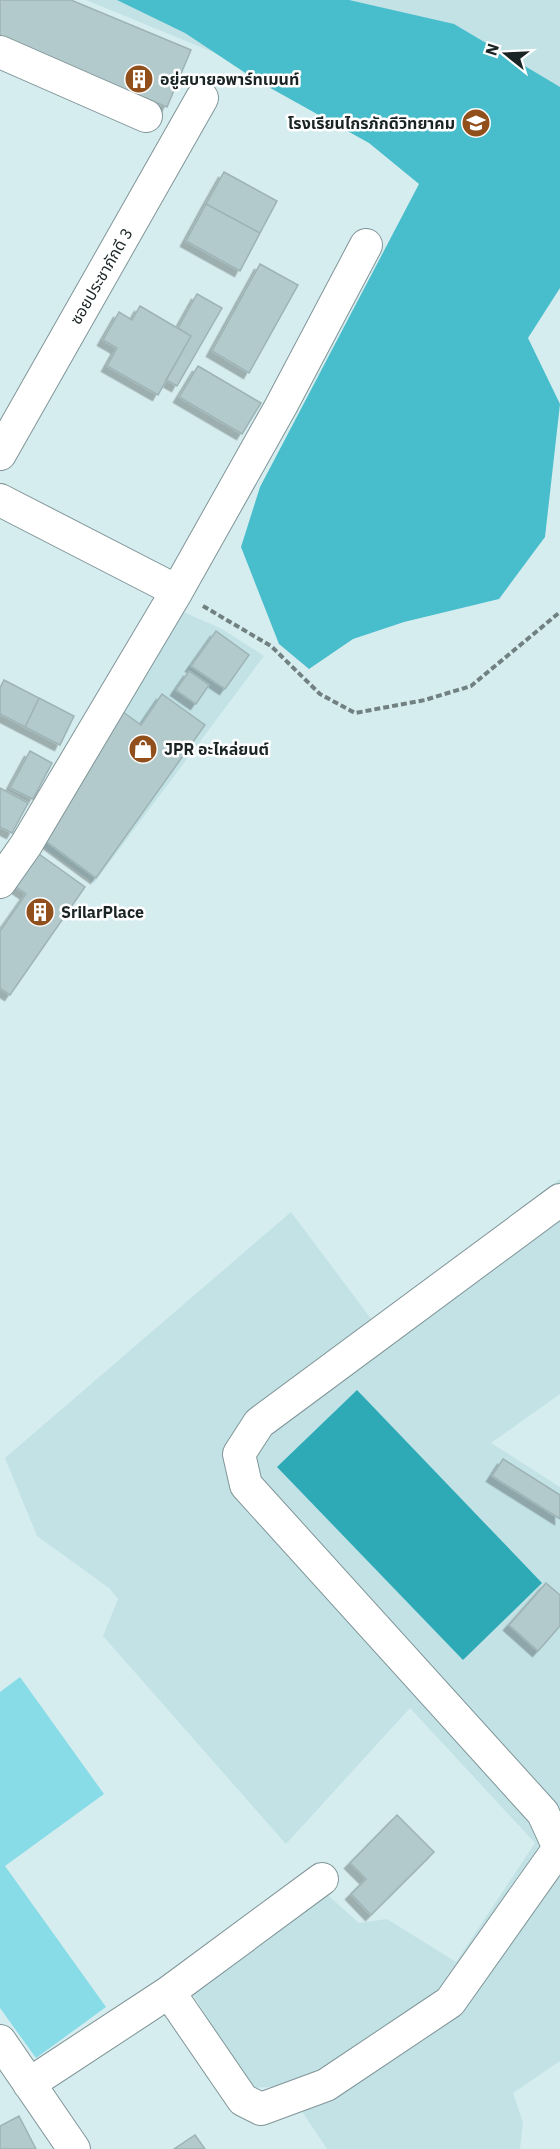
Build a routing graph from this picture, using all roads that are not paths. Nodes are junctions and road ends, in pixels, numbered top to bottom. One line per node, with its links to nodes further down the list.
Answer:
1 (0, 52): 3 (street)
2 (202, 98): 5 (street, ซอยประชาภักดี 3)
3 (146, 116)
4 (366, 245): 7 (street)
5 (0, 454)
6 (0, 500): 7 (street)
7 (177, 591): 8 (street)
8 (0, 882)
9 (560, 1200): 11 (street)
10 (322, 1879): 11 (street)
11 (169, 1992): 13 (street)
12 (0, 2041): 13 (street)
13 (29, 2084): 14 (street)
14 (74, 2149)

